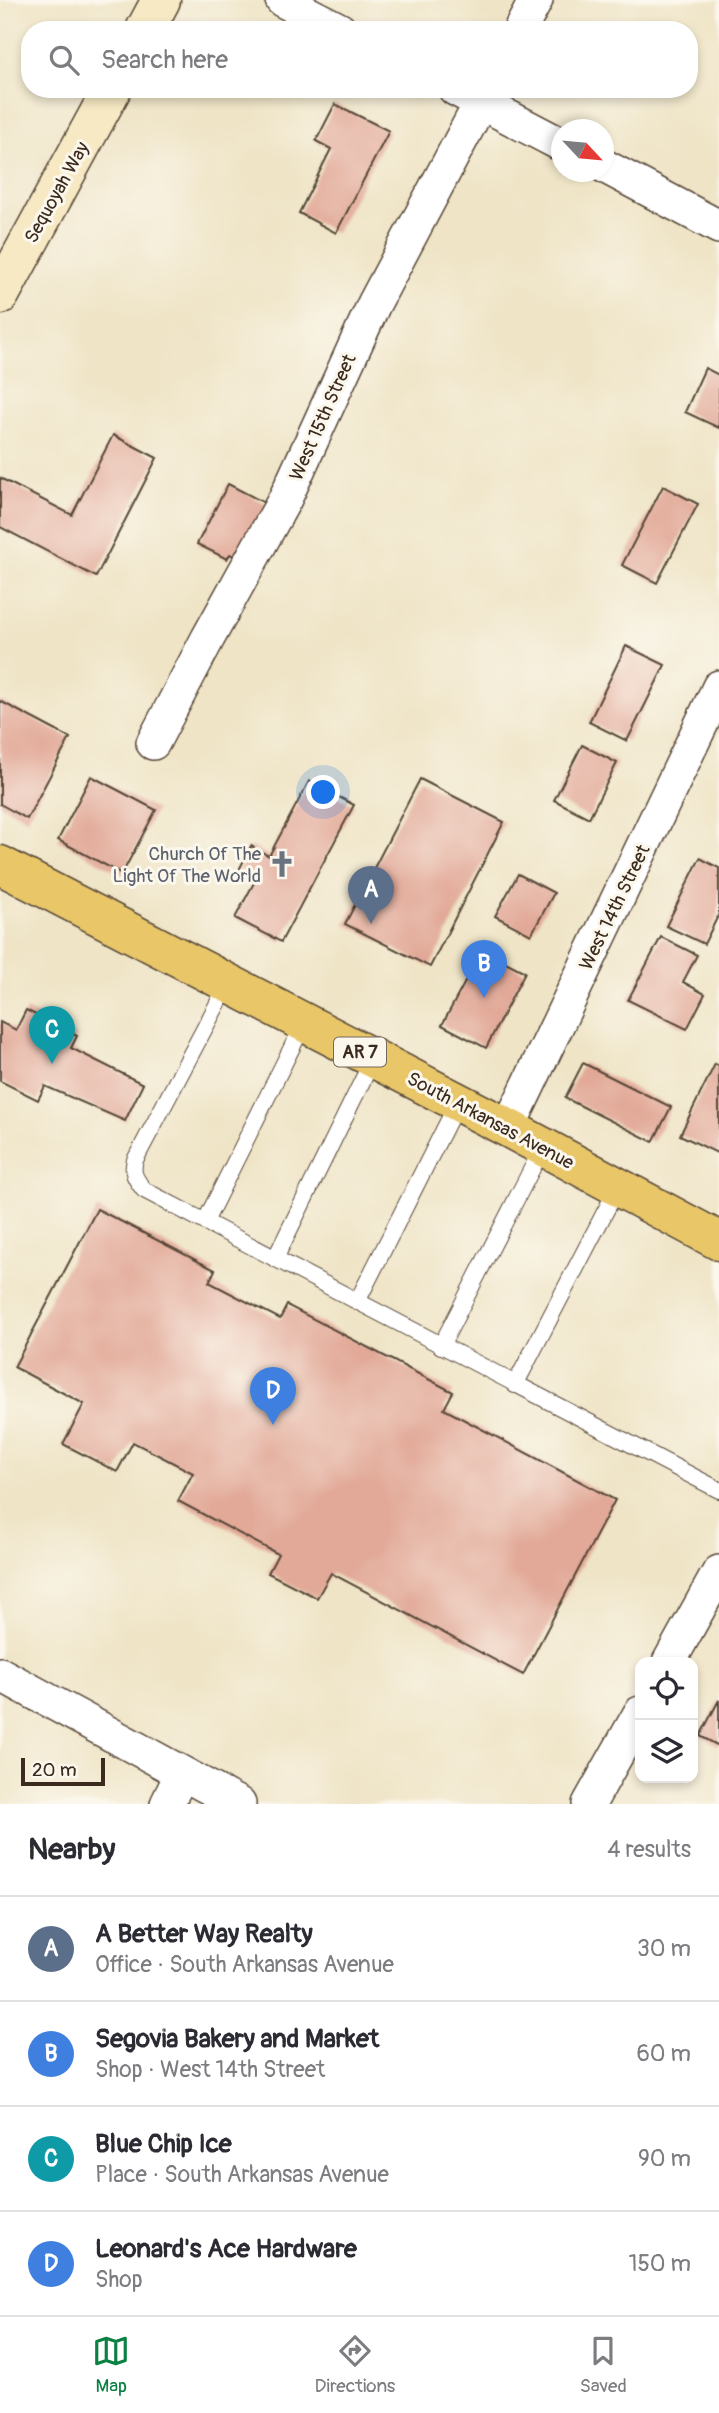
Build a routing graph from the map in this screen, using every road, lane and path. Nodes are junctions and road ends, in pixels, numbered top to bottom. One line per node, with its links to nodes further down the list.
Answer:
1 (161, 0): 4 (street)
2 (282, 0): 5 (street)
3 (536, 0): 6 (street)
4 (150, 21)
5 (323, 21)
6 (525, 21)
7 (107, 98): 13 (street, Sequoyah Way)
8 (472, 98): 15 (street, West 15th Street)
9 (481, 98): 10 (street)
10 (551, 139)
11 (614, 171): 12 (street)
12 (719, 226)
13 (0, 295)
14 (719, 687): 21 (street, West 14th Street)
15 (153, 743)
16 (0, 865): 17 (highway, South Arkansas Avenue / AR 7)
17 (228, 984): 18 (highway, South Arkansas Avenue / AR 7); 24 (lane)
18 (304, 1023): 19 (highway, South Arkansas Avenue / AR 7); 24 (lane)
19 (373, 1059): 20 (highway, South Arkansas Avenue / AR 7); 26 (lane)
20 (458, 1102): 21 (highway, South Arkansas Avenue / AR 7); 27 (lane)
21 (508, 1128): 22 (highway, South Arkansas Avenue / AR 7)
22 (543, 1147): 23 (highway, South Arkansas Avenue / AR 7); 28 (lane)
23 (618, 1187): 25 (highway, South Arkansas Avenue / AR 7); 29 (lane)
24 (205, 1222): 26 (lane)
25 (719, 1241)
26 (275, 1259): 27 (lane)
27 (357, 1301): 28 (lane)
28 (441, 1346): 29 (lane)
29 (515, 1385): 30 (lane)
30 (719, 1490)
31 (719, 1572): 32 (street)
32 (671, 1657)
33 (0, 1674): 35 (street)
34 (636, 1720): 38 (street)
35 (183, 1773): 36 (street); 37 (street)
36 (167, 1804)
37 (239, 1804)
38 (589, 1804)

